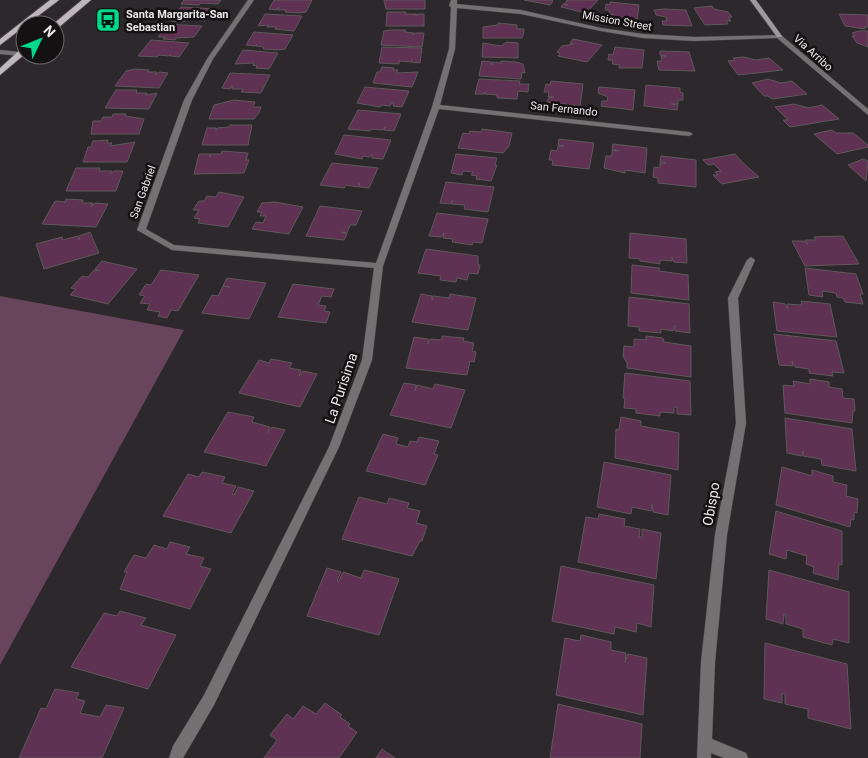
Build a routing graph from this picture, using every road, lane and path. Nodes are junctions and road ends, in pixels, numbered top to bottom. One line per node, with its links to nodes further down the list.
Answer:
1 (55, 0): 8 (main road)
2 (87, 0): 6 (main road)
3 (251, 0): 17 (street, San Gabriel)
4 (753, 0): 7 (street, Via Arribo)
5 (453, 3): 7 (street, Mission Street); 13 (street, La Purisima)
6 (65, 18)
7 (779, 36): 14 (street, Via Arribo)
8 (0, 43)
9 (0, 52): 10 (street)
10 (15, 52)
11 (15, 58): 12 (main road)
12 (0, 72)
13 (436, 107): 15 (street, San Fernando); 17 (street, La Purisima)
14 (868, 113)
15 (689, 134)
16 (750, 260): 18 (street, Obispo)
17 (380, 266): 19 (street, La Purisima)
18 (705, 743): 20 (street, Obispo); 21 (street)
19 (176, 758)
20 (704, 758)
21 (742, 758)

